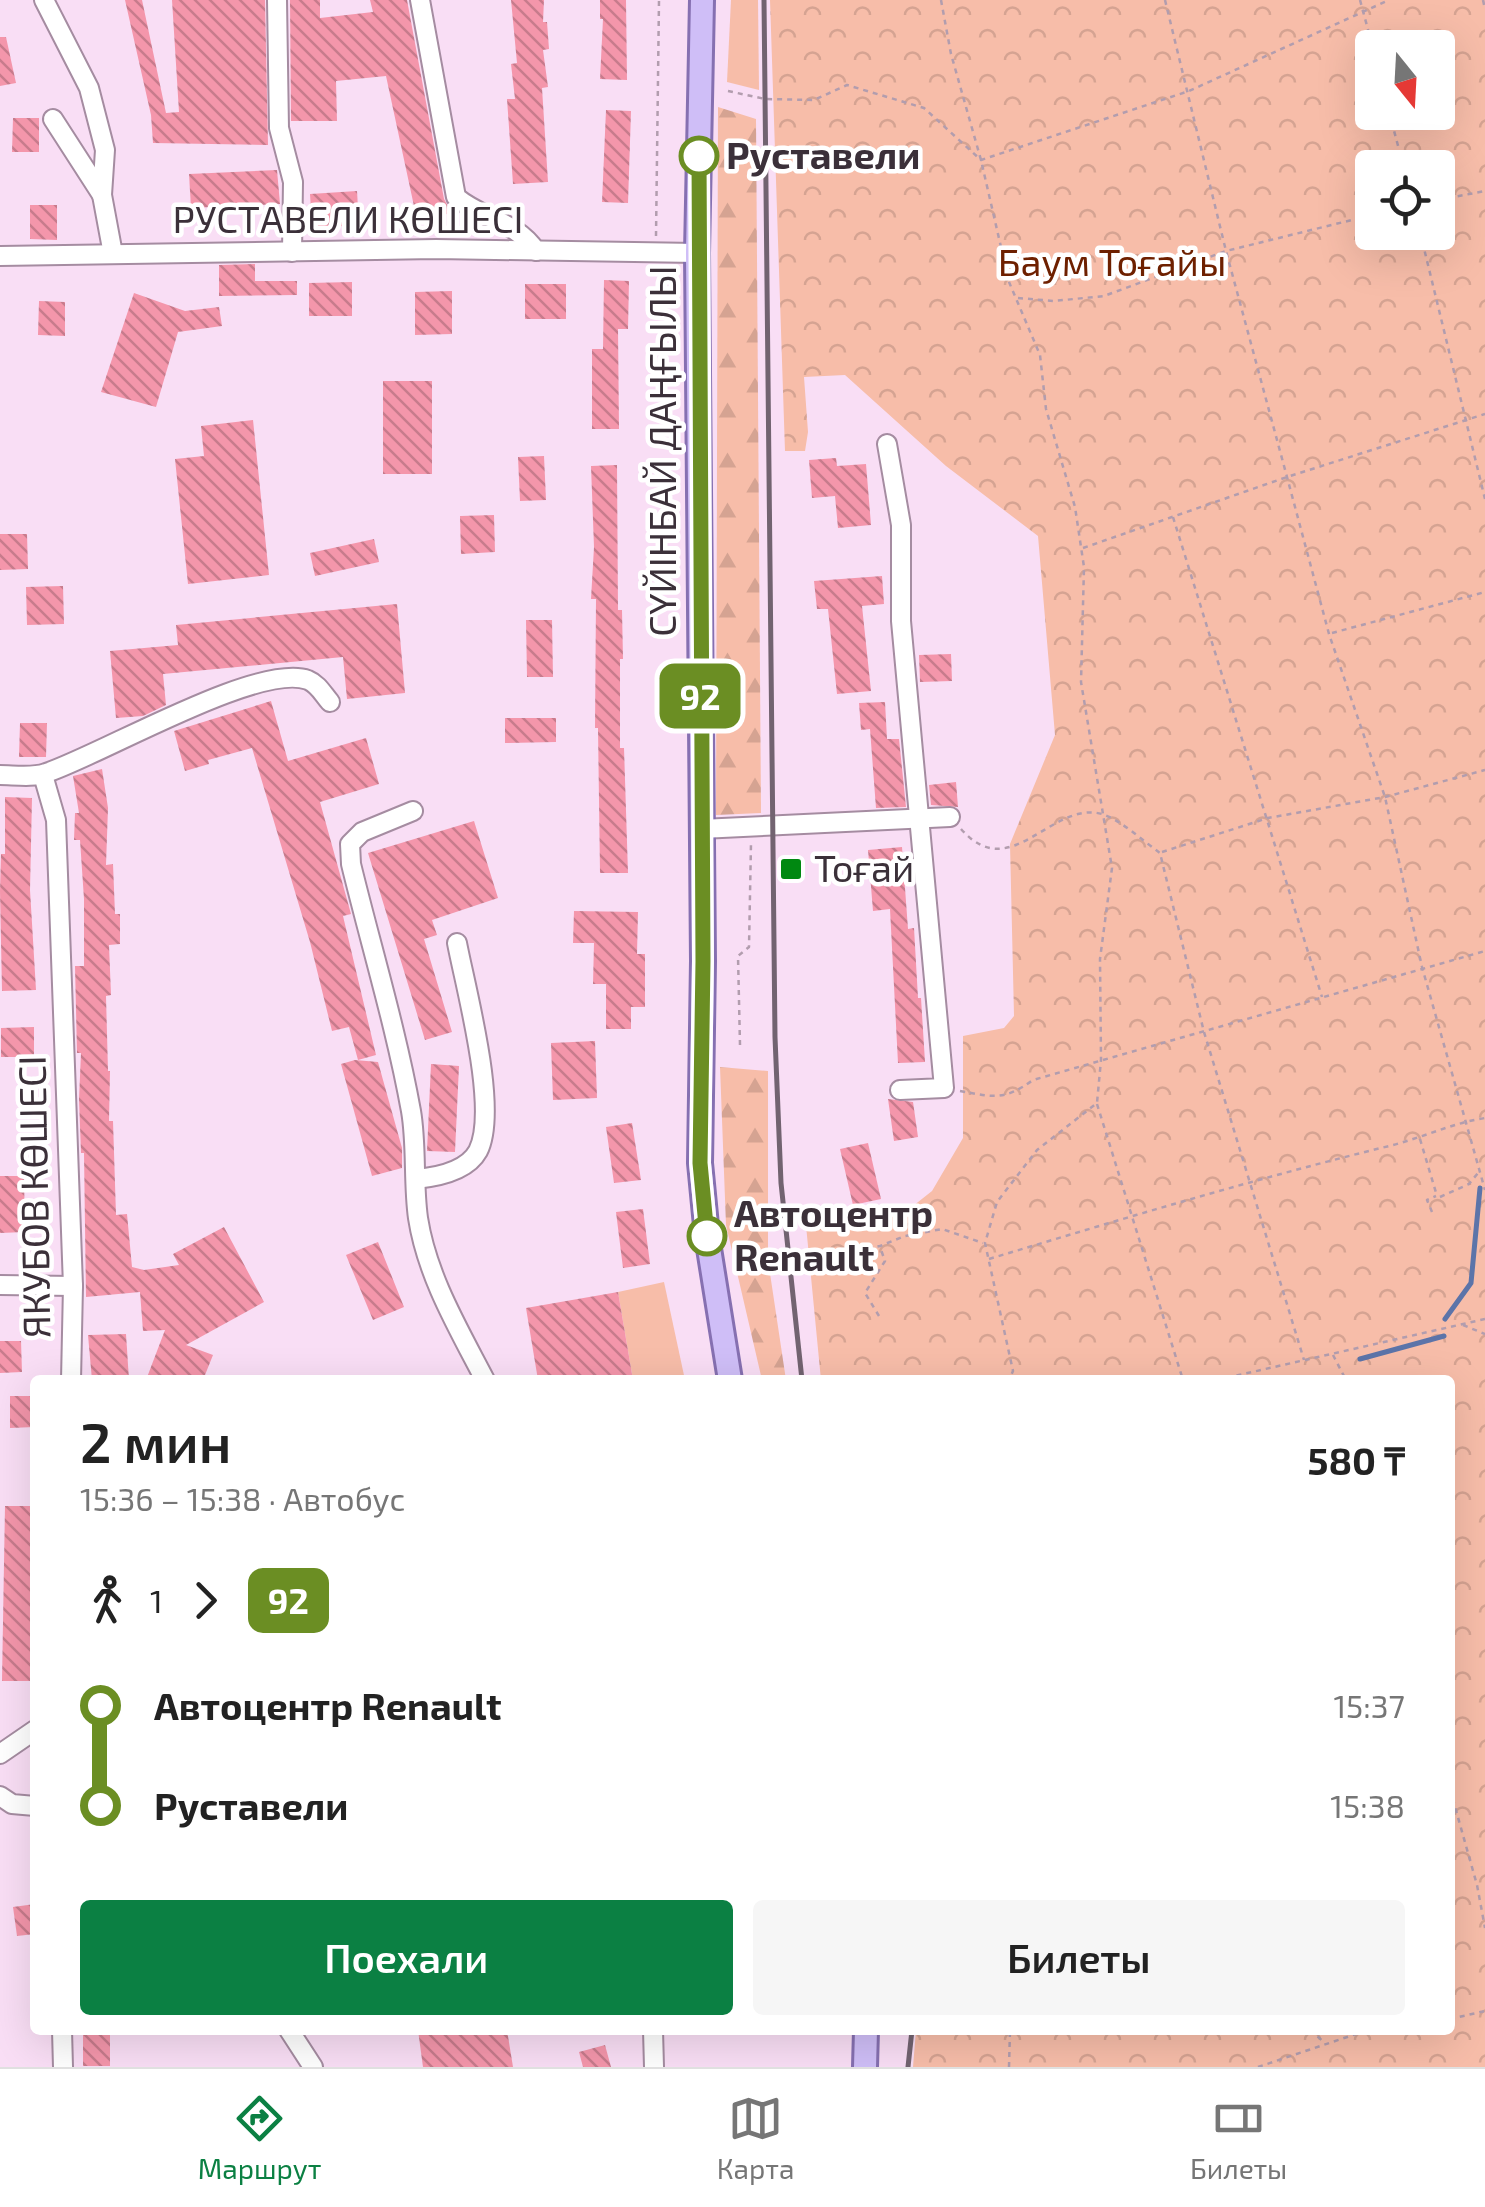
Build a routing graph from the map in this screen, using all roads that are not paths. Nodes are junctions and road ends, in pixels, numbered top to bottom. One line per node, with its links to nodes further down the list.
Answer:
1 (44, 0): 6 (street)
2 (277, 0): 8 (street)
3 (420, 0): 7 (street)
4 (702, 0): 9 (main road, СҮЙІНБАЙ ДАҢҒЫЛЫ)
5 (54, 118): 6 (street)
6 (102, 195): 10 (street)
7 (536, 251): 8 (street, РУСТАВЕЛИ КӨШЕСІ); 9 (street, РУСТАВЕЛИ КӨШЕСІ)
8 (292, 252): 10 (street, РУСТАВЕЛИ КӨШЕСІ)
9 (697, 253): 19 (main road, СҮЙІНБАЙ ДАҢҒЫЛЫ)
10 (112, 254): 11 (street, РУСТАВЕЛИ КӨШЕСІ)
11 (0, 256)
12 (886, 444): 18 (street)
13 (330, 702): 15 (street)
14 (0, 775): 15 (street)
15 (43, 775): 24 (street, ЯКУБОВ КӨШЕСІ)
16 (412, 811): 22 (street)
17 (950, 817): 18 (street)
18 (920, 818): 19 (street); 21 (street)
19 (701, 829): 27 (main road, СҮЙІНБАЙ ДАҢҒЫЛЫ)
20 (458, 943): 22 (street)
21 (900, 1090)
22 (416, 1179): 26 (street)
23 (0, 1285): 24 (street)
24 (73, 1286): 25 (street, ЯКУБОВ КӨШЕСІ)
25 (71, 1375)
26 (482, 1375)
27 (729, 1375)
28 (30, 1733): 29 (street)
29 (0, 1754)
30 (62, 2035): 34 (street)
31 (292, 2035): 35 (street)
32 (653, 2035): 36 (street)
33 (866, 2035): 37 (main road)
34 (63, 2067)
35 (313, 2067)
36 (654, 2067)
37 (865, 2067)

